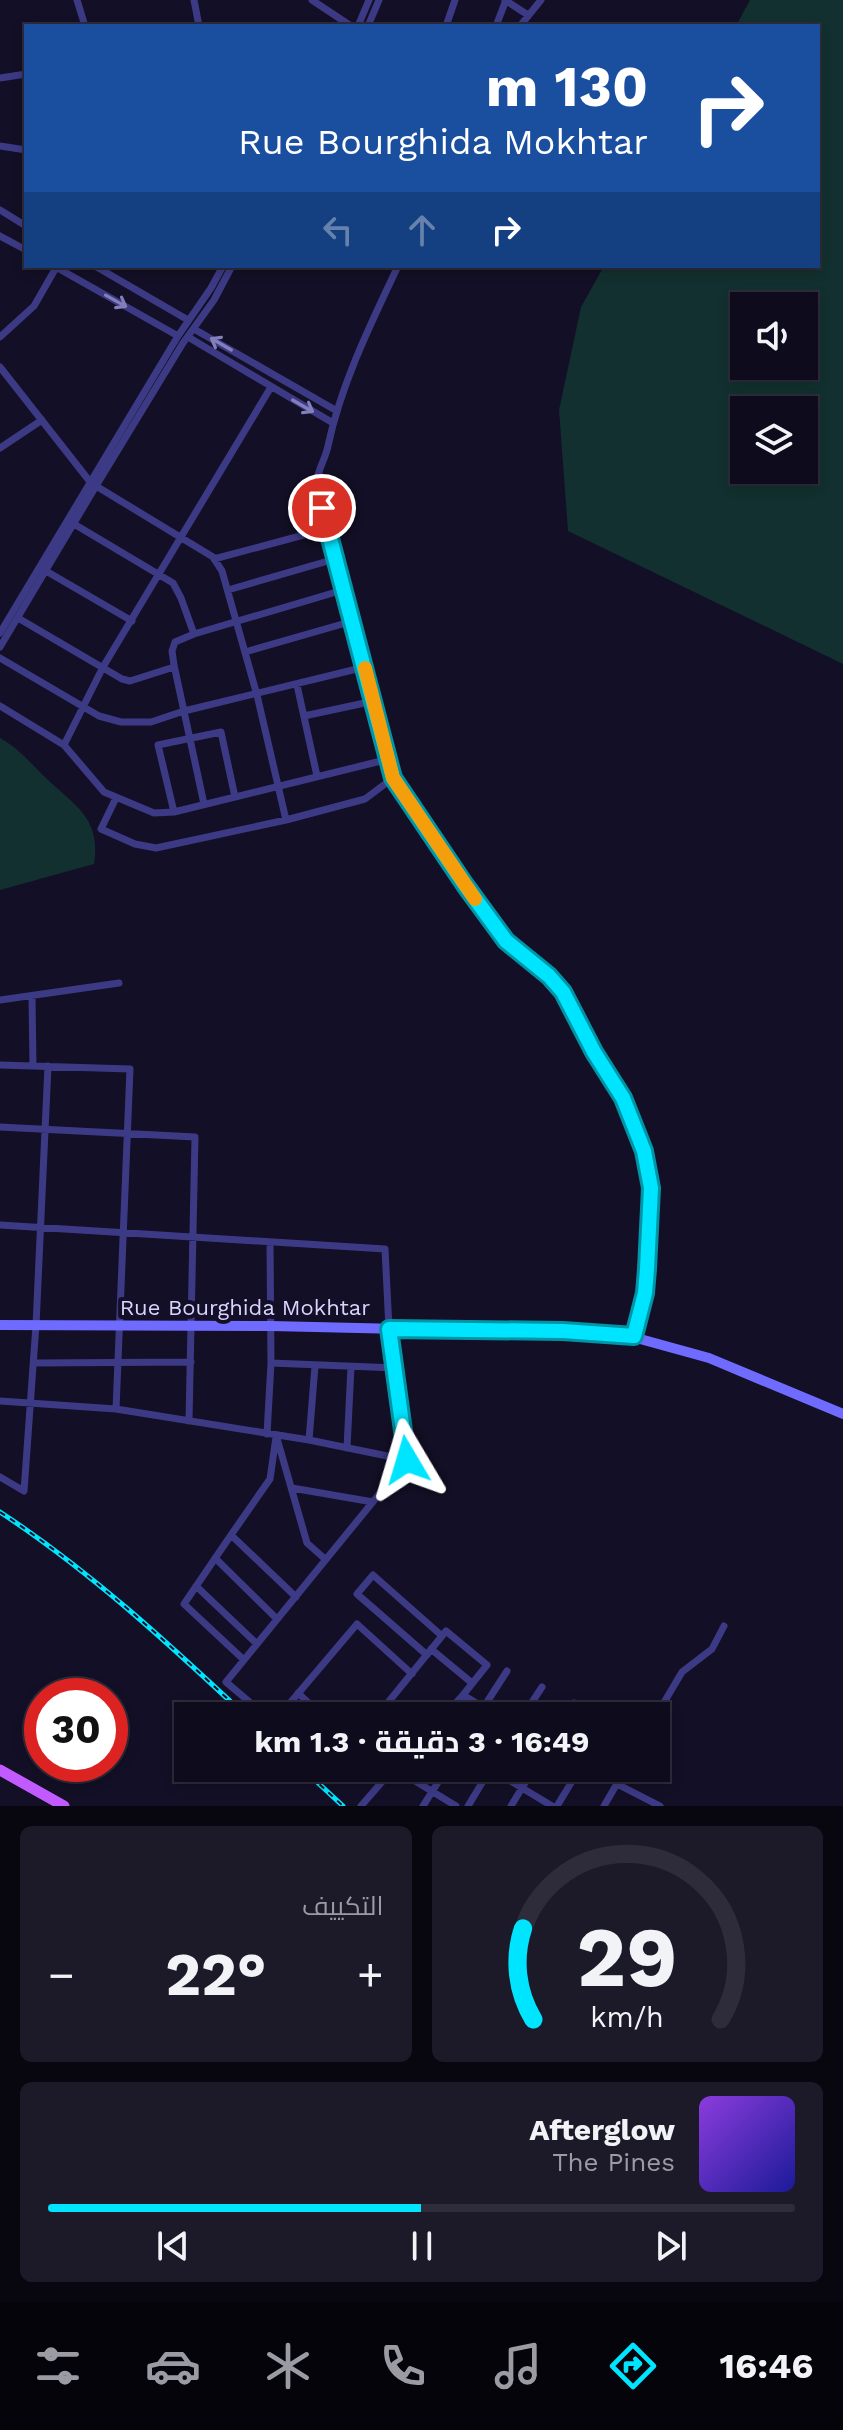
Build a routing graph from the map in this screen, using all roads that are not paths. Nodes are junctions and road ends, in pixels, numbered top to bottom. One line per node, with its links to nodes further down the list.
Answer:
1 (77, 0): 10 (street)
2 (194, 0): 11 (street)
3 (312, 0): 12 (street)
4 (369, 0): 13 (street)
5 (379, 0): 14 (street)
6 (455, 0): 15 (street)
7 (506, 0): 9 (street); 16 (street)
8 (541, 0): 9 (street)
9 (528, 15): 17 (street)
10 (84, 24)
11 (199, 24)
12 (348, 24)
13 (359, 24)
14 (369, 24)
15 (447, 24)
16 (497, 24)
17 (521, 24)
18 (24, 74): 19 (street)
19 (0, 78)
20 (0, 146): 21 (street)
21 (24, 150)
22 (0, 210): 23 (street)
23 (24, 225)
24 (0, 236): 25 (street)
25 (24, 249)
26 (55, 268): 35 (street)
27 (59, 268): 34 (street, one-way to 34)
28 (98, 268): 32 (street)
29 (222, 268): 32 (street)
30 (231, 268): 33 (street)
31 (397, 268): 39 (street)
32 (188, 320): 34 (street)
33 (194, 329): 36 (street); 39 (street, one-way to 33)
34 (178, 336): 43 (street)
35 (0, 337)
36 (188, 337): 38 (street); 43 (street)
37 (0, 367): 40 (street)
38 (271, 387): 41 (street, one-way to 41); 46 (street)
39 (337, 411): 41 (street)
40 (42, 420): 42 (street); 43 (street)
41 (333, 423): 45 (street)
42 (0, 448)
43 (93, 484): 44 (street); 46 (street); 49 (street)
44 (74, 524): 49 (street); 50 (street)
45 (326, 529): 47 (street); 48 (street)
46 (180, 538): 47 (street); 50 (street)
47 (214, 559): 51 (street)
48 (335, 559): 51 (street); 52 (street)
49 (43, 569): 53 (street); 54 (street); 57 (street)
50 (159, 574): 54 (street); 58 (street)
51 (228, 590): 55 (street)
52 (343, 590): 55 (street); 56 (street)
53 (18, 618): 59 (street); 62 (street)
54 (132, 621): 62 (street)
55 (237, 621): 58 (street); 60 (street)
56 (353, 621): 60 (street); 64 (street)
57 (0, 633)
58 (194, 634): 63 (street)
59 (0, 647)
60 (245, 652): 66 (street)
61 (0, 658): 69 (street)
62 (103, 667): 63 (street); 69 (street)
63 (174, 667): 70 (street)
64 (365, 667): 65 (street); 67 (street)
65 (297, 685): 66 (street); 71 (street)
66 (257, 695): 70 (street); 77 (street)
67 (374, 701): 71 (street); 74 (street)
68 (0, 706): 73 (street)
69 (83, 707): 70 (street); 73 (street)
70 (184, 711): 72 (street)
71 (304, 716): 75 (street)
72 (190, 739): 78 (street); 80 (street); 81 (street)
73 (64, 745): 79 (street)
74 (389, 759): 75 (street); 76 (street)
75 (317, 776): 77 (street)
76 (393, 778): 82 (street); 103 (street)
77 (277, 786): 78 (street); 82 (street)
78 (235, 797): 80 (street)
79 (116, 798): 81 (street); 82 (street)
80 (204, 804): 81 (street)
81 (174, 812)
82 (286, 820)
83 (119, 983): 84 (street)
84 (32, 996): 85 (street); 87 (street)
85 (0, 1000)
86 (0, 1065): 87 (street)
87 (33, 1066): 88 (street)
88 (48, 1066): 90 (street); 91 (street)
89 (0, 1127): 90 (street)
90 (46, 1130): 91 (street); 93 (street)
91 (128, 1134): 94 (street); 95 (street)
92 (0, 1225): 93 (street)
93 (41, 1228): 94 (street); 98 (street)
94 (123, 1233): 95 (street); 99 (street)
95 (193, 1237): 96 (street); 101 (street)
96 (270, 1242): 100 (street); 102 (street)
97 (0, 1325): 98 (main road, Rue Bourghida Mokhtar)
98 (36, 1325): 99 (main road, Rue Bourghida Mokhtar); 106 (street)
99 (120, 1326): 101 (main road, Rue Bourghida Mokhtar); 104 (street)
100 (271, 1326): 101 (main road, Rue Bourghida Mokhtar); 102 (main road, Rue Bourghida Mokhtar); 107 (street)
101 (192, 1327): 105 (street)
102 (389, 1329): 103 (main road, Rue Bourghida Mokhtar); 110 (street)
103 (634, 1336): 114 (main road, Rue Bourghida Mokhtar)
104 (118, 1362): 105 (street); 106 (street); 113 (street)
105 (191, 1362): 115 (street)
106 (34, 1363): 112 (street)
107 (271, 1363): 108 (street); 116 (street)
108 (315, 1366): 109 (street); 117 (street)
109 (351, 1367): 110 (street); 118 (street)
110 (396, 1368): 119 (street)
111 (0, 1401): 112 (street)
112 (31, 1403): 113 (street); 120 (street)
113 (116, 1409): 115 (street)
114 (843, 1414)
115 (189, 1421): 116 (street)
116 (272, 1435): 117 (street); 121 (street); 123 (street)
117 (309, 1440): 118 (street)
118 (347, 1448): 119 (street)
119 (407, 1460): 122 (street)
120 (0, 1477)
121 (292, 1488): 122 (street); 125 (street)
122 (373, 1502): 125 (street)
123 (231, 1535): 124 (street); 127 (street)
124 (215, 1558): 126 (street); 128 (street)
125 (325, 1559): 127 (street)
126 (196, 1586): 131 (street); 133 (street)
127 (296, 1597): 128 (street)
128 (277, 1619): 131 (street)
129 (724, 1626): 148 (street)
130 (442, 1636): 132 (street); 132 (street); 136 (street)
131 (257, 1644): 133 (street)
132 (429, 1652): 135 (street); 136 (street)
133 (244, 1660): 140 (street)
134 (507, 1671): 146 (street)
135 (412, 1674): 138 (street); 143 (street)
136 (472, 1683): 139 (street)
137 (542, 1687): 147 (street)
138 (298, 1693): 141 (street); 142 (street)
139 (463, 1695): 144 (street); 145 (street)
140 (250, 1702)
141 (292, 1702)
142 (308, 1702)
143 (389, 1702)
144 (457, 1702)
145 (475, 1702)
146 (486, 1702)
147 (532, 1702)
148 (664, 1702)
149 (0, 1770): 160 (main road)
150 (382, 1782): 161 (street)
151 (417, 1782): 159 (street)
152 (439, 1782): 159 (street)
153 (482, 1782): 164 (street)
154 (512, 1782): 158 (street)
155 (526, 1782): 158 (street)
156 (571, 1782): 166 (street)
157 (617, 1784): 167 (street); 168 (street)
158 (522, 1788): 165 (street); 166 (street)
159 (433, 1792): 162 (street); 163 (street)
160 (64, 1806)
161 (361, 1806)
162 (423, 1806)
163 (456, 1806)
164 (468, 1806)
165 (511, 1806)
166 (555, 1806)
167 (604, 1806)
168 (660, 1806)

